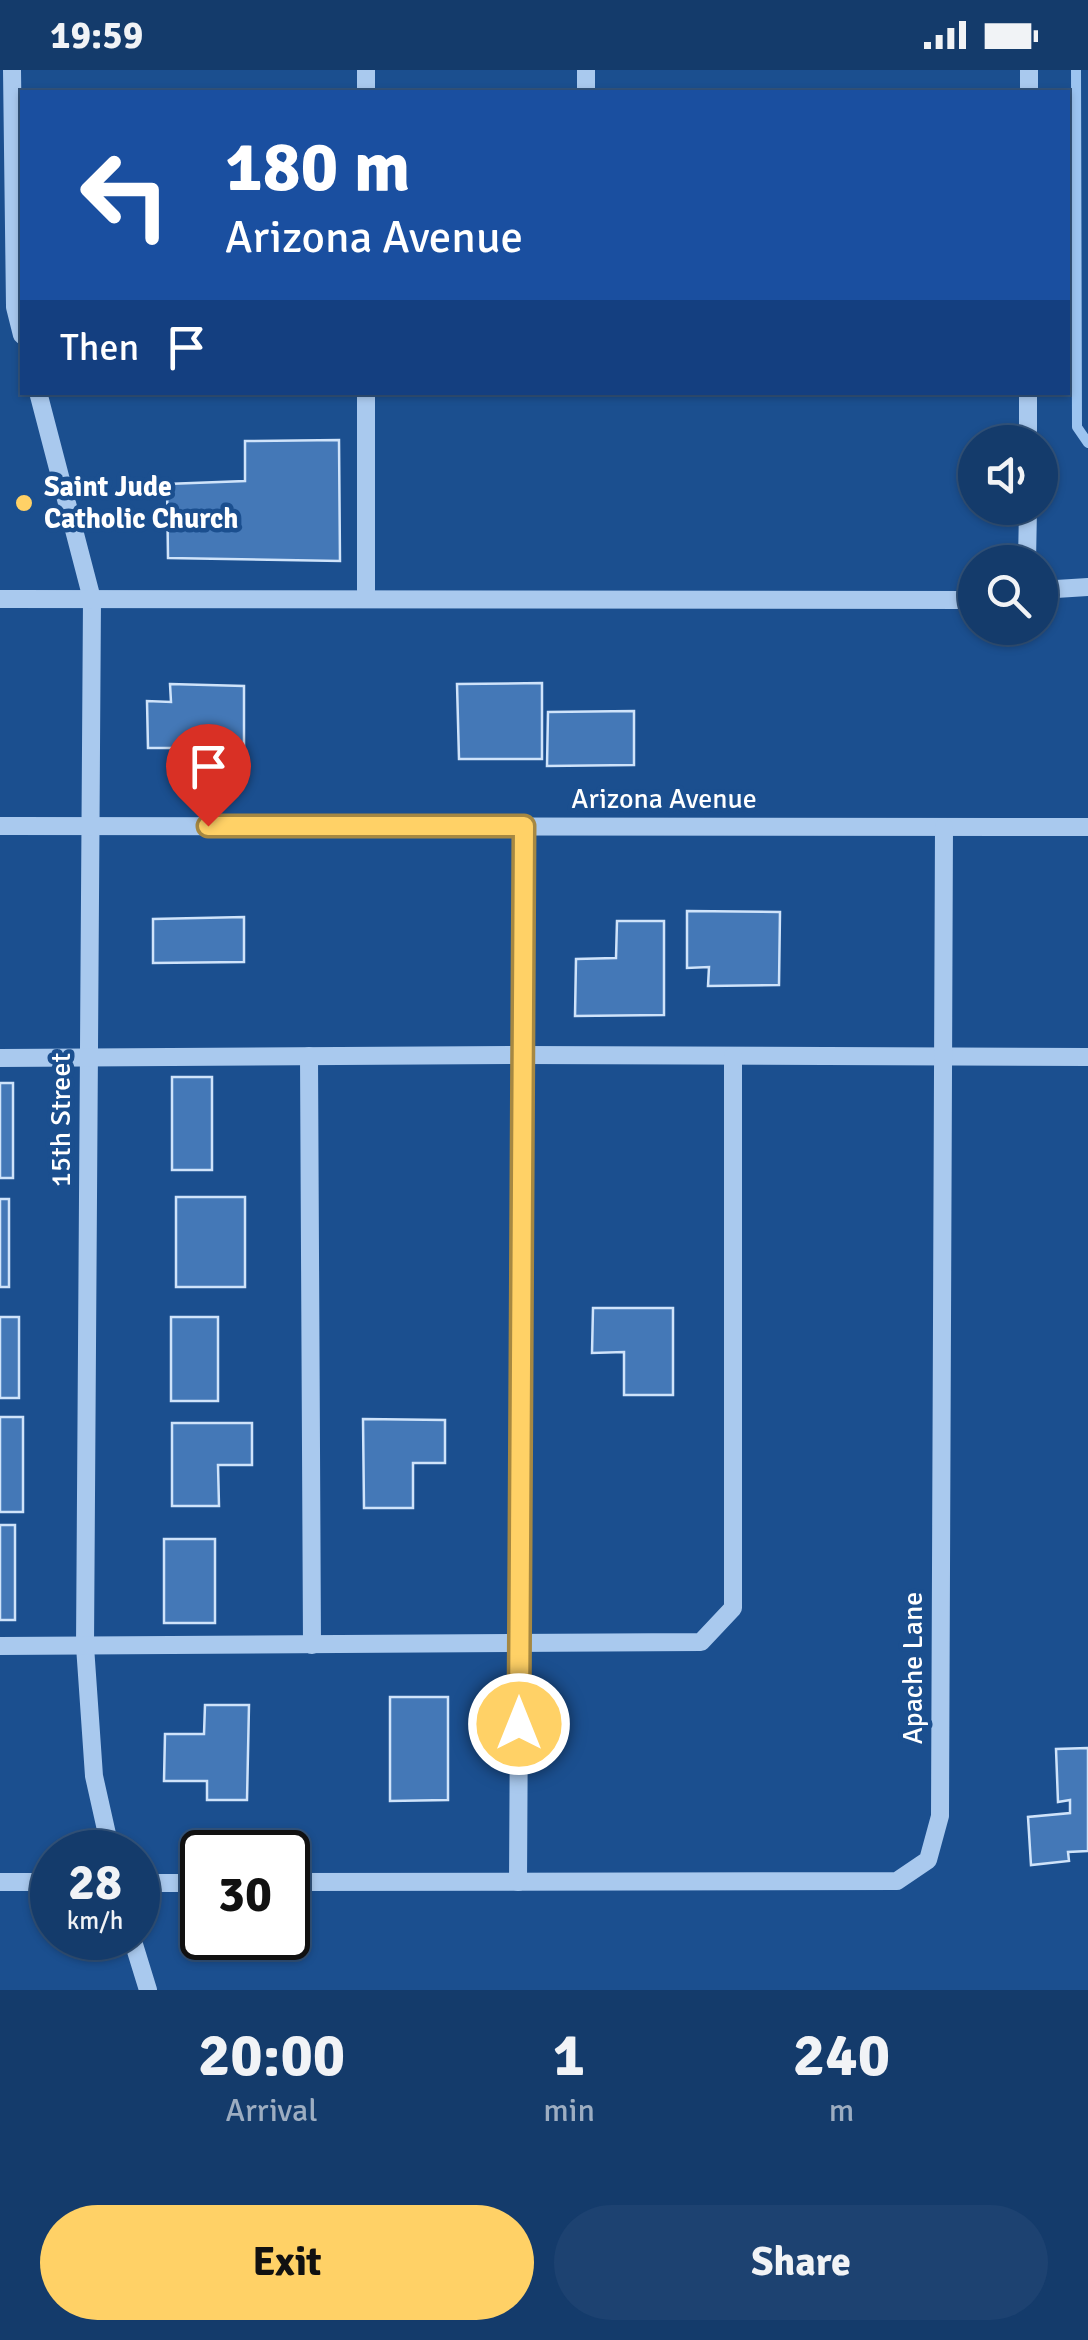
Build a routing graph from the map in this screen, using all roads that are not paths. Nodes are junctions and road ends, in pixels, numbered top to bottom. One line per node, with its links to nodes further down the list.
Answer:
1 (12, 70): 2 (street)
2 (20, 327)
3 (39, 395): 9 (street, 15th Street)
4 (366, 395): 11 (street)
5 (1028, 395): 6 (street)
6 (1028, 425)
7 (1088, 587): 8 (street)
8 (1058, 589)
9 (92, 598): 10 (street); 11 (street); 13 (street, 15th Street)
10 (0, 599)
11 (366, 599): 12 (street)
12 (958, 600)
13 (90, 825): 14 (street, Arizona Avenue); 15 (street, Arizona Avenue); 24 (street, 15th Street)
14 (0, 826)
15 (524, 826): 16 (street, Arizona Avenue); 18 (street)
16 (944, 827): 17 (street, Arizona Avenue); 21 (street, Apache Lane)
17 (1088, 827)
18 (522, 1054): 19 (street); 20 (street); 28 (street)
19 (309, 1056): 24 (street); 27 (street)
20 (733, 1056): 21 (street); 28 (street)
21 (943, 1056): 22 (street); 33 (street, Apache Lane)
22 (1088, 1057)
23 (0, 1058): 24 (street)
24 (89, 1058): 26 (street, 15th Street)
25 (0, 1646): 26 (street)
26 (85, 1646): 27 (street); 29 (street, 15th Street)
27 (312, 1646): 28 (street)
28 (519, 1646): 33 (street)
29 (106, 1830)
30 (0, 1882): 31 (street)
31 (30, 1882)
32 (310, 1882): 33 (street, Apache Lane)
33 (518, 1882)
34 (139, 1960): 35 (street)
35 (148, 1990)

